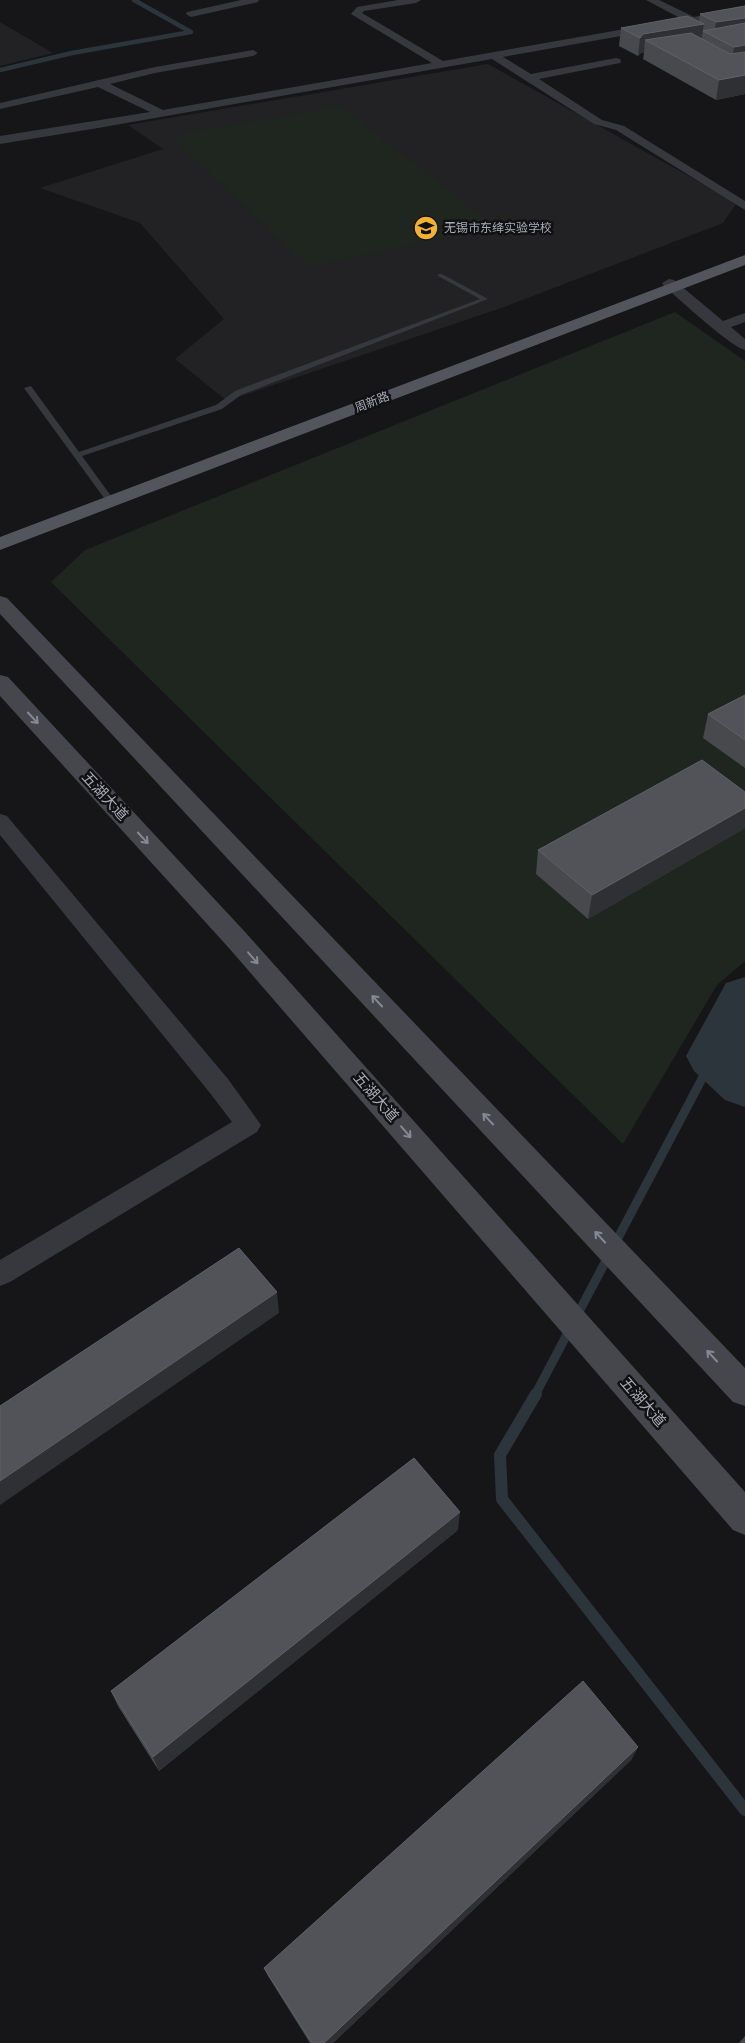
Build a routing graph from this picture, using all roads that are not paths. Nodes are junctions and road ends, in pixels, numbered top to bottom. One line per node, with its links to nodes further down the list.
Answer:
1 (254, 0): 5 (street)
2 (416, 0): 10 (street)
3 (651, 0): 6 (street)
4 (745, 11): 6 (street)
5 (191, 14)
6 (692, 20): 8 (street)
7 (253, 53): 12 (street)
8 (493, 55): 10 (street); 11 (street)
9 (616, 61): 11 (street)
10 (441, 64): 14 (street)
11 (528, 78): 16 (street)
12 (99, 83): 13 (street); 14 (street)
13 (0, 106)
14 (162, 114): 15 (street)
15 (0, 140)
16 (745, 206)
17 (745, 254): 20 (main road, 周新路)
18 (745, 260): 20 (main road, 周新路)
19 (440, 275): 25 (lane)
20 (672, 285): 22 (street); 26 (main road, 周新路); 28 (main road, 周新路)
21 (745, 316): 22 (street)
22 (720, 327): 23 (street)
23 (745, 346)
24 (28, 388): 25 (lane)
25 (77, 455): 26 (lane)
26 (108, 496): 27 (main road, 周新路)
27 (0, 536)
28 (0, 544)
29 (0, 602): 33 (main road, one-way to 29)
30 (0, 682): 34 (main road, 五湖大道, one-way to 34)
31 (0, 821): 32 (street)
32 (0, 1274)
33 (745, 1391)
34 (745, 1518)

